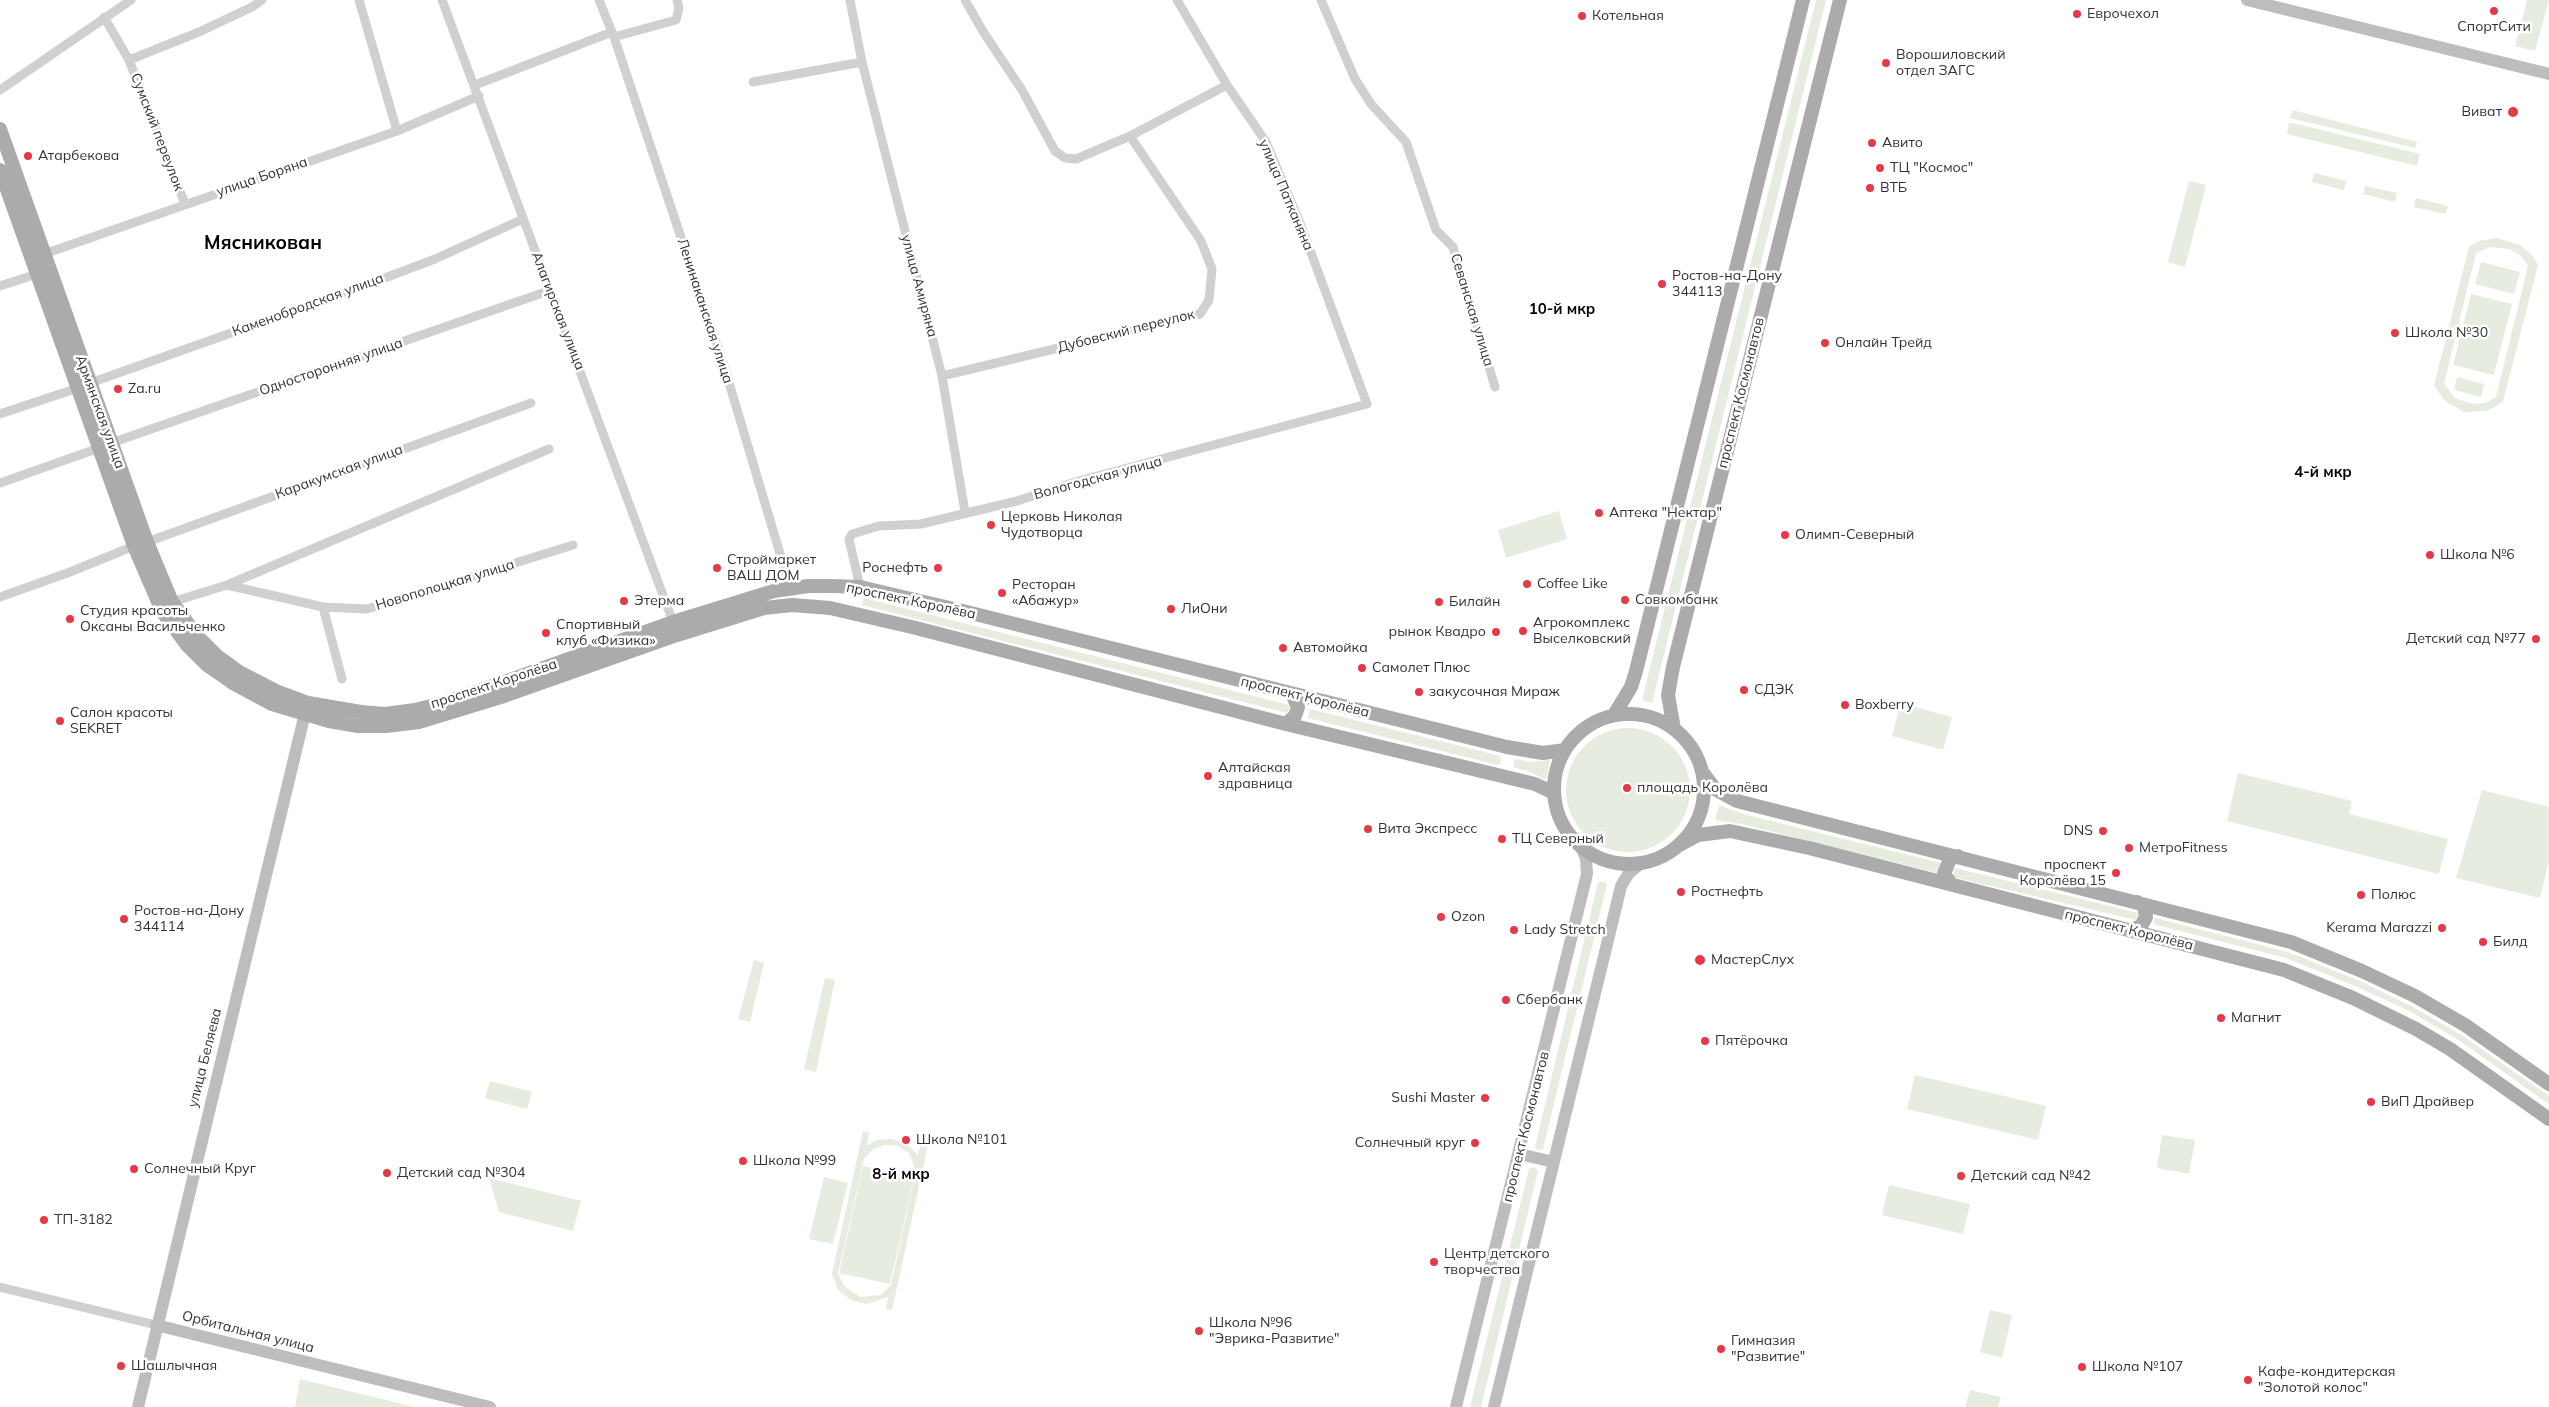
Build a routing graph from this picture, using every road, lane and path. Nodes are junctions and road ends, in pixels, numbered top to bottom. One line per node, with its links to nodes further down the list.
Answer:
1 (131, 0): 14 (street)
2 (262, 0): 16 (street, Сумский переулок)
3 (359, 0): 25 (street)
4 (442, 0): 20 (street, Алагирская улица)
5 (599, 0): 15 (street, Ленинаканская улица)
6 (677, 0): 15 (street)
7 (850, 0): 17 (street, улица Амиряна)
8 (966, 0): 26 (street)
9 (1177, 0): 21 (street, улица Патканяна)
10 (1321, 0): 36 (street, Севанская улица)
11 (1803, 0): 58 (main road)
12 (1840, 0): 60 (main road, проспект Космонавтов)
13 (2247, 0): 18 (main road)
14 (104, 17): 16 (street, Сумский переулок); 22 (street)
15 (613, 35): 20 (street); 47 (street, Ленинаканская улица)
16 (129, 60): 28 (street, Сумский переулок)
17 (862, 62): 19 (street); 34 (street, улица Амиряна)
18 (2549, 74)
19 (753, 82)
20 (475, 85): 23 (street, Алагирская улица)
21 (1227, 85): 26 (street); 38 (street, улица Патканяна)
22 (0, 90)
23 (479, 96): 25 (street, улица Боряна); 29 (street, Алагирская улица)
24 (0, 129): 30 (main road, Армянская улица)
25 (397, 131): 28 (street, улица Боряна)
26 (1130, 136): 34 (street, Дубовский переулок)
27 (0, 170): 31 (main road, Армянская улица)
28 (185, 204): 30 (street, улица Боряна)
29 (523, 219): 33 (street, Алагирская улица); 35 (street, Каменобродская улица)
30 (44, 254): 35 (main road, Армянская улица)
31 (36, 274): 32 (street); 35 (main road, Армянская улица)
32 (0, 286)
33 (551, 290): 40 (street, Односторонняя улица); 53 (street, Алагирская улица)
34 (942, 376): 43 (street, улица Амиряна)
35 (84, 386): 39 (street, Каменобродская улица); 40 (main road, Армянская улица)
36 (1495, 387)
37 (531, 403): 44 (street, Каракумская улица)
38 (1367, 404): 43 (street, Вологодская улица)
39 (0, 414)
40 (105, 445): 42 (street, Односторонняя улица); 44 (main road, Армянская улица)
41 (550, 449): 46 (street)
42 (0, 483)
43 (966, 512): 48 (street, Вологодская улица)
44 (141, 544): 49 (street, Каракумская улица); 50 (main road, Армянская улица); 54 (main road, Армянская улица)
45 (573, 545): 51 (street, Новополоцкая улица)
46 (227, 585): 50 (street); 51 (street, Новополоцкая улица)
47 (790, 587): 48 (main road, проспект Королёва); 53 (main road, проспект Королёва)
48 (860, 587): 52 (main road); 56 (main road, проспект Королёва)
49 (0, 597)
50 (172, 602): 54 (main road, Армянская улица)
51 (323, 607): 55 (street)
52 (857, 613): 57 (main road, проспект Королёва); 59 (main road, проспект Королёва)
53 (673, 622): 57 (main road, проспект Королёва)
54 (236, 678): 57 (main road, проспект Королёва)
55 (342, 679)
56 (1292, 694): 59 (main road); 61 (main road, проспект Королёва)
57 (306, 709): 76 (main road, улица Беляева)
58 (1614, 715): 60 (main road); 61 (main road)
59 (1286, 724): 63 (main road, проспект Королёва)
60 (1674, 729): 62 (main road)
61 (1565, 750): 63 (main road)
62 (1703, 773): 64 (main road); 66 (main road, проспект Королёва)
63 (1554, 793): 65 (main road)
64 (1680, 845): 67 (main road); 68 (main road, проспект Королёва)
65 (1581, 846): 67 (main road); 73 (main road, проспект Космонавтов)
66 (1958, 856): 68 (main road); 69 (main road, проспект Королёва)
67 (1640, 864): 74 (main road)
68 (1951, 884): 70 (main road, проспект Королёва)
69 (2137, 902): 70 (main road); 71 (main road, проспект Королёва)
70 (2131, 930): 72 (main road, проспект Королёва)
71 (2549, 1084)
72 (2549, 1119)
73 (1520, 1154): 74 (main road); 79 (main road, проспект Космонавтов)
74 (1554, 1162): 80 (main road)
75 (0, 1287): 76 (street, Орбитальная улица)
76 (156, 1325): 77 (main road, улица Беляева); 78 (main road, Орбитальная улица)
77 (138, 1407)
78 (490, 1407)
79 (1456, 1407)
80 (1494, 1407)

